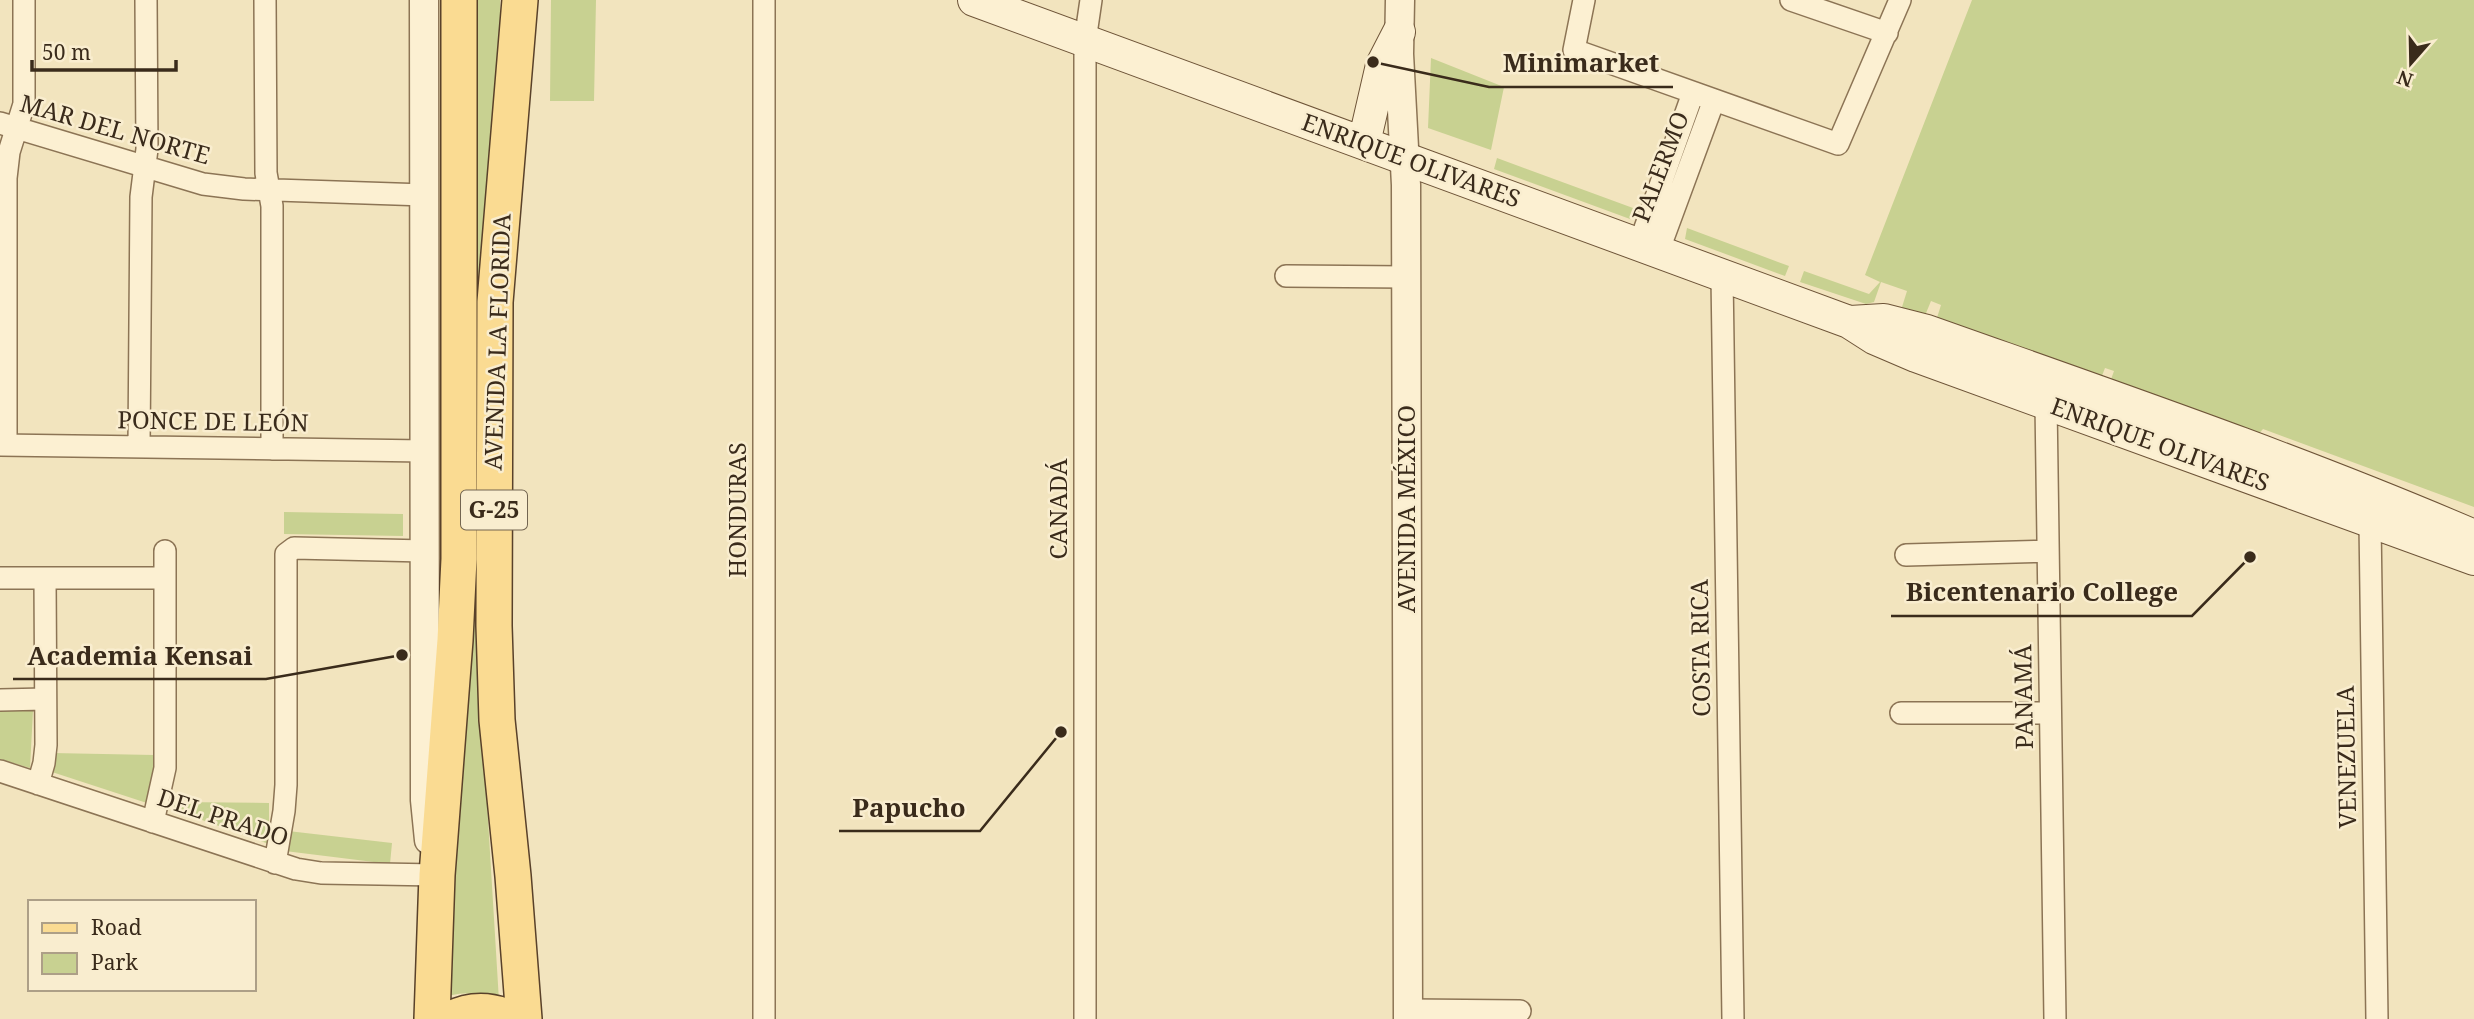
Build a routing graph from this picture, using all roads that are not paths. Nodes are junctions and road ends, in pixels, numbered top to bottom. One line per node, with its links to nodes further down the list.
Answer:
1 (24, 0): 19 (street)
2 (146, 0): 22 (street)
3 (265, 0): 23 (street)
4 (424, 0): 24 (street, AVENIDA LA FLORIDA)
5 (459, 0): 52 (main road, AVENIDA LA FLORIDA / G-25)
6 (520, 0): 58 (main road, AVENIDA LA FLORIDA / G-25)
7 (764, 0): 59 (street, HONDURAS)
8 (974, 0): 16 (main road, ENRIQUE OLIVARES)
9 (1091, 0): 16 (street, CANADÁ)
10 (1400, 0): 14 (street, AVENIDA MÉXICO)
11 (1584, 0): 17 (street)
12 (1791, 0): 15 (street)
13 (1900, 0): 15 (street)
14 (1399, 32): 20 (main road); 21 (street, AVENIDA MÉXICO)
15 (1887, 33): 18 (street)
16 (1085, 41): 20 (main road, ENRIQUE OLIVARES); 60 (street, CANADÁ)
17 (1693, 93): 18 (street); 25 (street, PALERMO)
18 (1714, 100): 25 (street, PALERMO)
19 (8, 126): 22 (street, MAR DEL NORTE); 30 (street)
20 (1364, 143): 21 (main road, ENRIQUE OLIVARES)
21 (1406, 159): 25 (main road, ENRIQUE OLIVARES); 28 (street, AVENIDA MÉXICO)
22 (145, 168): 23 (street, MAR DEL NORTE); 31 (street)
23 (269, 190): 24 (street, MAR DEL NORTE); 32 (street)
24 (425, 195): 33 (street, AVENIDA LA FLORIDA)
25 (1648, 248): 26 (main road, ENRIQUE OLIVARES)
26 (1722, 275): 29 (main road, ENRIQUE OLIVARES); 61 (street, COSTA RICA)
27 (1286, 276): 28 (street)
28 (1406, 277): 54 (street, AVENIDA MÉXICO)
29 (2050, 389): 34 (main road, ENRIQUE OLIVARES); 38 (street, PANAMÁ)
30 (3, 445): 31 (street, PONCE DE LEÓN)
31 (139, 447): 32 (street, PONCE DE LEÓN)
32 (272, 449): 33 (street, PONCE DE LEÓN)
33 (425, 451): 37 (street, AVENIDA LA FLORIDA)
34 (2373, 508): 35 (main road, ENRIQUE OLIVARES); 40 (main road, ENRIQUE OLIVARES); 63 (street, VENEZUELA)
35 (2474, 536)
36 (164, 551): 43 (street)
37 (425, 551): 51 (street); 52 (street, AVENIDA LA FLORIDA)
38 (2048, 551): 39 (street); 47 (street, PANAMÁ)
39 (1906, 555)
40 (2474, 559)
41 (0, 578): 42 (street)
42 (45, 578): 43 (street); 44 (street)
43 (164, 578): 50 (street)
44 (45, 699): 45 (street); 49 (street)
45 (0, 700)
46 (1901, 713): 47 (street)
47 (2050, 713): 62 (street, PANAMÁ)
48 (0, 771): 49 (street, DEL PRADO)
49 (38, 784): 50 (street, DEL PRADO)
50 (153, 822): 51 (street, DEL PRADO)
51 (275, 863): 52 (street, DEL PRADO)
52 (436, 875): 55 (main road, AVENIDA LA FLORIDA / G-25)
53 (1520, 1011): 54 (street)
54 (1408, 1015)
55 (432, 1019)
56 (451, 1019): 57 (main road)
57 (511, 1019)
58 (524, 1019)
59 (764, 1019)
60 (1085, 1019)
61 (1733, 1019)
62 (2055, 1019)
63 (2377, 1019)

